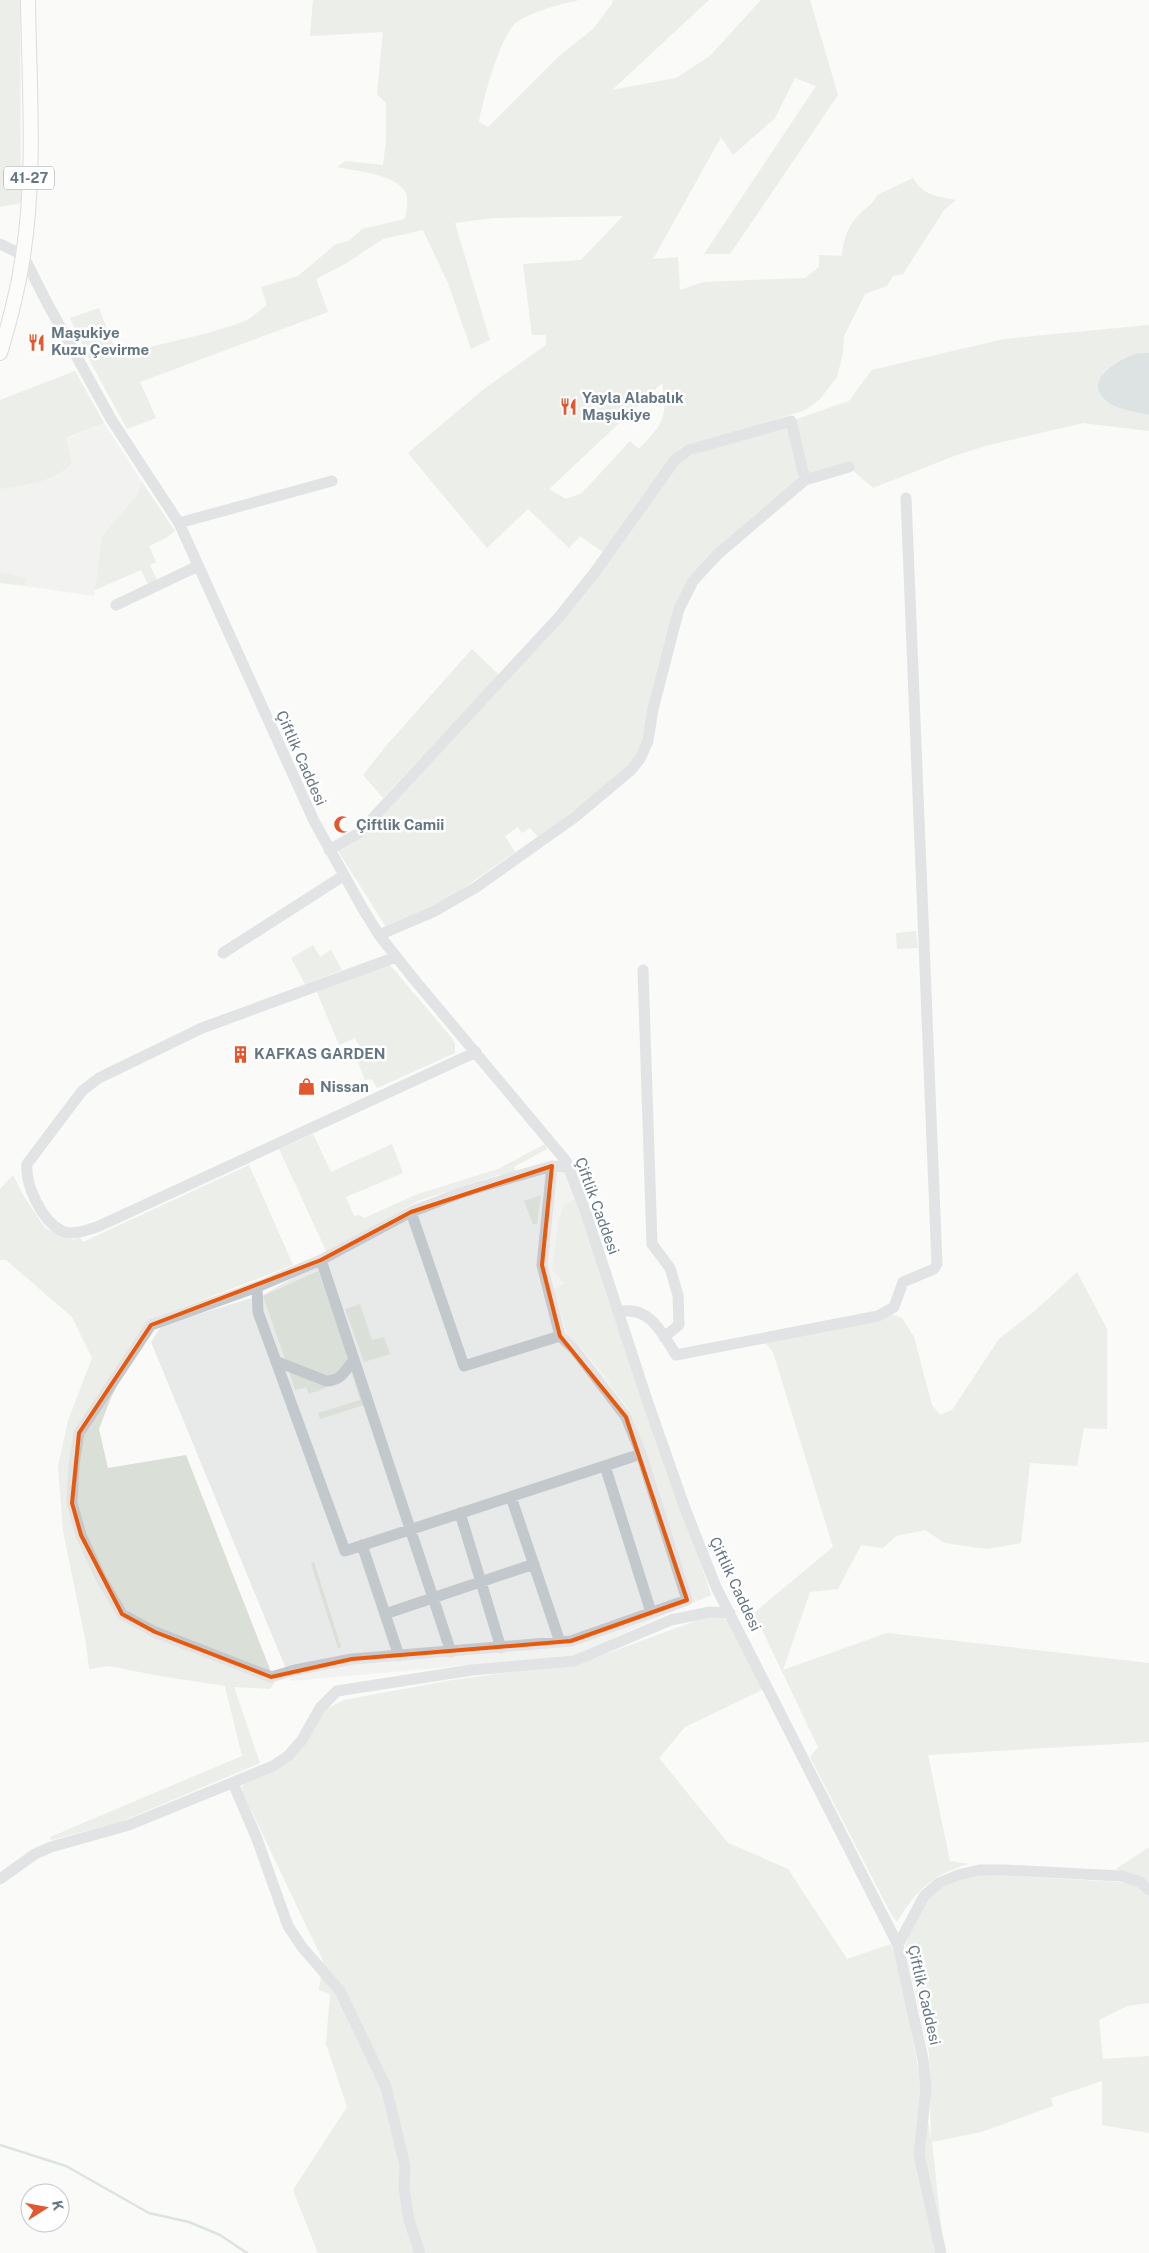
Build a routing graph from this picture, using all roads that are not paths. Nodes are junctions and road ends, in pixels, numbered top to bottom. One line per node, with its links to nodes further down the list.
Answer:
1 (28, 0): 3 (main road, 41-27)
2 (0, 244): 3 (street)
3 (23, 255): 4 (main road, 41-27); 9 (street, Çiftlik Caddesi)
4 (0, 353)
5 (849, 467): 6 (street)
6 (805, 480): 12 (street); 14 (street)
7 (332, 481): 9 (street)
8 (906, 498): 26 (street)
9 (179, 523): 10 (street, Çiftlik Caddesi)
10 (198, 566): 11 (street); 12 (street, Çiftlik Caddesi)
11 (116, 605)
12 (329, 850): 13 (street, Çiftlik Caddesi)
13 (343, 876): 14 (street, Çiftlik Caddesi); 15 (street)
14 (379, 935): 16 (street, Çiftlik Caddesi)
15 (223, 953)
16 (396, 957): 18 (street, Çiftlik Caddesi); 18 (street)
17 (643, 970): 26 (street)
18 (476, 1052): 20 (street, Çiftlik Caddesi)
19 (552, 1166): 20 (street); 21 (street); 25 (street)
20 (569, 1167): 24 (street, Çiftlik Caddesi)
21 (411, 1212): 22 (street); 25 (street)
22 (321, 1260): 23 (street); 27 (street)
23 (257, 1287): 28 (street); 44 (street)
24 (618, 1312): 26 (street); 39 (street, Çiftlik Caddesi)
25 (560, 1336): 29 (street)
26 (664, 1337)
27 (353, 1361): 28 (street); 33 (street)
28 (278, 1362): 34 (street)
29 (641, 1454): 30 (street); 38 (street)
30 (604, 1466): 31 (street); 38 (street)
31 (511, 1497): 32 (street); 35 (street)
32 (460, 1513): 33 (street); 36 (street)
33 (409, 1530): 34 (street); 37 (street)
34 (362, 1545): 40 (street)
35 (534, 1564): 36 (street); 41 (street)
36 (481, 1582): 37 (street); 42 (street)
37 (432, 1598): 40 (street); 43 (street)
38 (651, 1612): 41 (street)
39 (730, 1613): 45 (street); 48 (street, Çiftlik Caddesi)
40 (385, 1614): 44 (street)
41 (560, 1642): 42 (street)
42 (501, 1648): 43 (street)
43 (451, 1652): 44 (street)
44 (399, 1656)
45 (233, 1783): 46 (street); 49 (street)
46 (0, 1878)
47 (1149, 1890): 48 (street)
48 (898, 1945): 50 (street, Çiftlik Caddesi)
49 (420, 2253)
50 (941, 2253)

